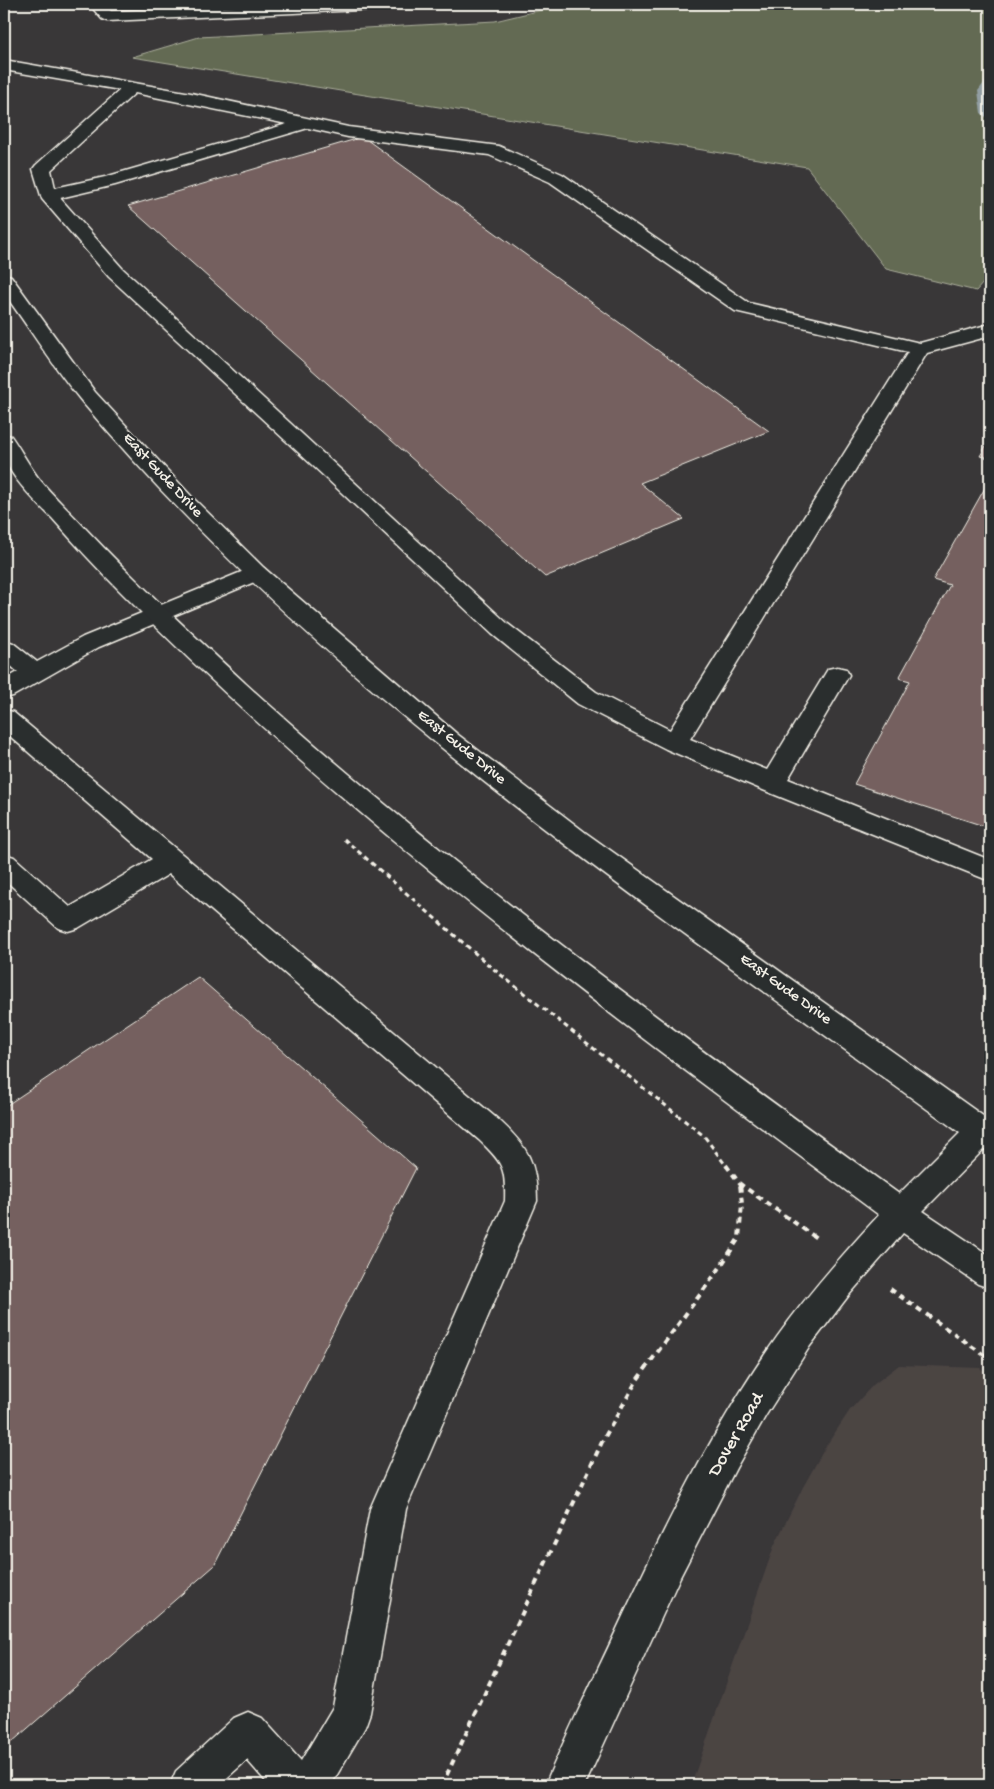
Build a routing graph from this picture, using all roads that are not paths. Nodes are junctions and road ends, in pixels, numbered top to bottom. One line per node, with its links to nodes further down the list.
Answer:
1 (96, 4): 2 (main road)
2 (384, 4)
3 (4, 65): 4 (main road)
4 (41, 72): 5 (main road); 6 (main road)
5 (4, 79)
6 (132, 87): 7 (main road); 8 (main road)
7 (307, 123): 8 (main road); 11 (main road)
8 (48, 195): 20 (main road)
9 (4, 280): 13 (main road, East Gude Drive)
10 (990, 330): 11 (main road)
11 (920, 349): 20 (main road)
12 (4, 440): 14 (main road)
13 (256, 573): 14 (main road); 25 (main road, East Gude Drive)
14 (157, 615): 16 (main road); 26 (main road)
15 (4, 648): 16 (main road)
16 (35, 673): 18 (main road)
17 (837, 675): 21 (main road)
18 (4, 690)
19 (4, 718): 22 (main road)
20 (675, 743): 21 (main road)
21 (772, 784): 24 (main road)
22 (171, 860): 23 (main road); 30 (main road)
23 (4, 864)
24 (990, 872)
25 (987, 1130): 26 (main road, Dover Road)
26 (900, 1213): 27 (main road); 31 (main road, Dover Road)
27 (990, 1274)
28 (190, 1785): 29 (main road)
29 (296, 1785)
30 (309, 1785)
31 (565, 1785)

